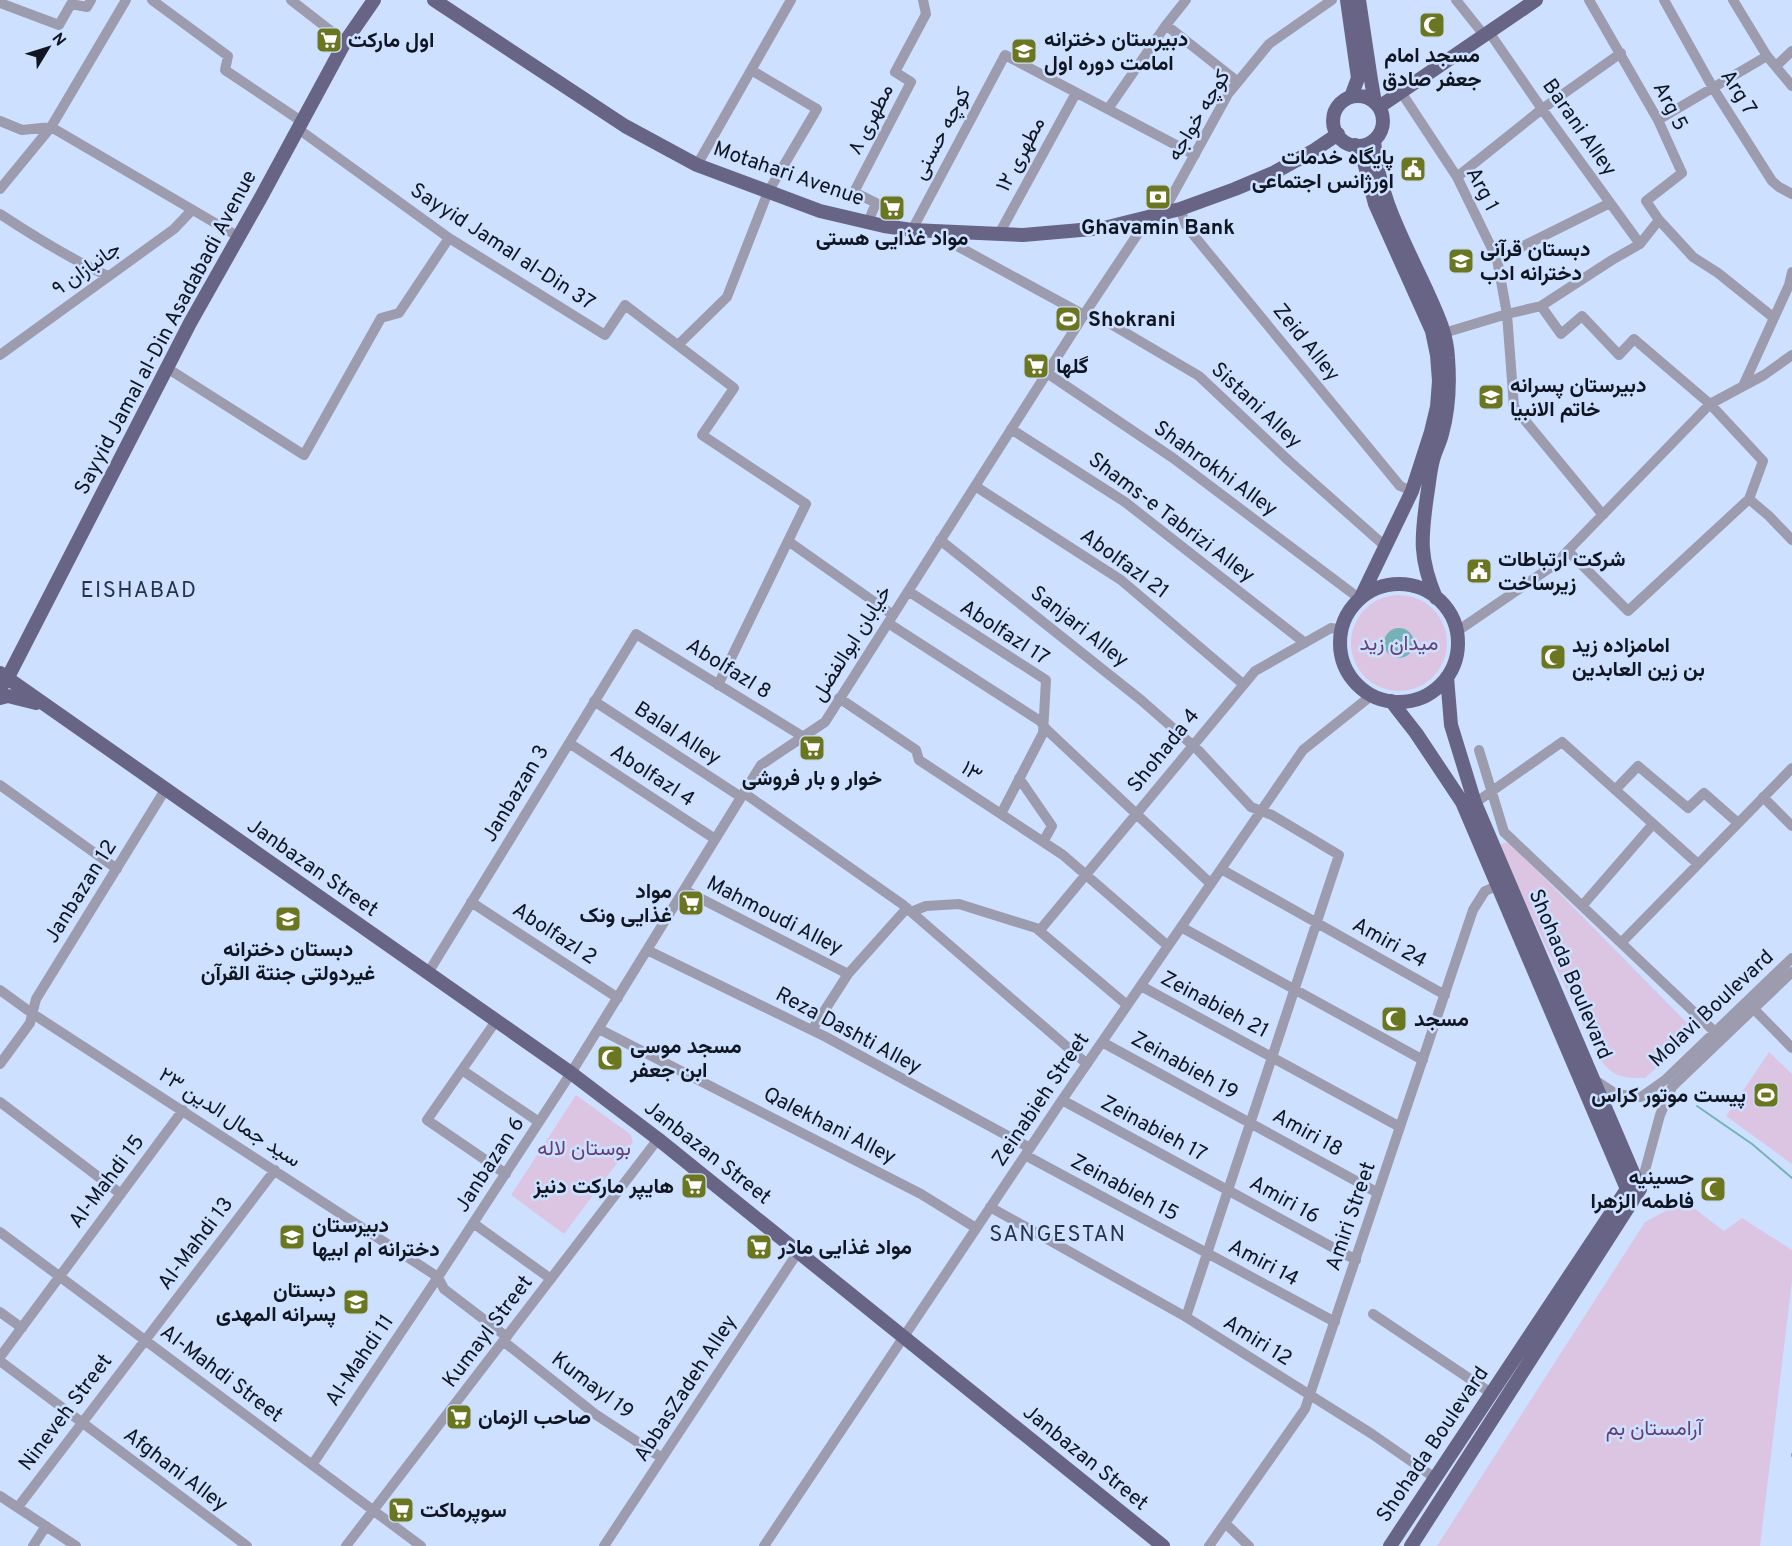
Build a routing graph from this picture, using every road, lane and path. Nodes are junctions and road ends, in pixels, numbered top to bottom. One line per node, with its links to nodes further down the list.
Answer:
1 (91, 0): 18 (street)
2 (125, 0): 39 (street)
3 (152, 0): 38 (street, Sayyid Jamal al-Din 37)
4 (291, 0): 21 (street)
5 (374, 0): 21 (main road, Sayyid Jamal al-Din Asadabadi Avenue)
6 (434, 0): 44 (main road, Motahari Avenue)
7 (791, 0): 26 (street)
8 (923, 0): 55 (street, مطهری ۸)
9 (1332, 0): 27 (street, کوچه خواجه)
10 (1347, 0): 32 (main road)
11 (1359, 0): 33 (main road)
12 (1456, 0): 20 (street, Barani Alley)
13 (1536, 0): 20 (main road)
14 (1588, 0): 23 (street, Arg 5)
15 (1664, 0): 29 (street, Arg 7)
16 (1733, 0): 24 (street)
17 (1181, 2): 19 (street)
18 (0, 3)
19 (1166, 25): 27 (street); 34 (street)
20 (1487, 34): 30 (main road); 35 (street, Barani Alley)
21 (345, 42): 38 (main road, Sayyid Jamal al-Din Asadabadi Avenue)
22 (1792, 51): 25 (street)
23 (1621, 53): 35 (street); 36 (street, Arg 5)
24 (1767, 56): 25 (street); 29 (street)
25 (1776, 66): 28 (street)
26 (751, 70): 44 (street); 47 (street)
27 (1238, 82): 43 (street, کوچه خواجه)
28 (1792, 86)
29 (1713, 88): 36 (street); 48 (street, Arg 7)
30 (1401, 92): 33 (main road); 45 (street, Arg 1)
31 (1076, 93): 34 (street); 56 (street, کوچه حسنی); 58 (street, مطهری ۱۲)
32 (1351, 97): 33 (main road); 40 (main road)
33 (1377, 105): 41 (main road)
34 (1108, 109): 43 (street)
35 (1542, 109): 45 (street); 49 (street, Barani Alley)
36 (1658, 120): 54 (street, Arg 5)
37 (0, 121): 39 (street)
38 (299, 124): 59 (main road, Sayyid Jamal al-Din Asadabadi Avenue); 60 (street, Sayyid Jamal al-Din 37)
39 (51, 127): 46 (street); 51 (street)
40 (1338, 134): 42 (main road); 50 (main road, Motahari Avenue)
41 (1374, 140): 42 (main road); 69 (main road)
42 (1355, 145): 79 (main road)
43 (1195, 155): 53 (street, کوچه خواجه)
44 (697, 165): 47 (main road, Motahari Avenue)
45 (1456, 177): 62 (street, Arg 1)
46 (0, 189)
47 (768, 192): 55 (main road, Motahari Avenue); 70 (street)
48 (1792, 194)
49 (1610, 202): 61 (street, Barani Alley); 62 (street)
50 (1180, 209): 53 (main road, Motahari Avenue); 79 (street, Zeid Alley)
51 (192, 210): 59 (street); 64 (street, جانبازان ۹)
52 (0, 214): 64 (street)
53 (1156, 215): 58 (main road, Motahari Avenue); 66 (street, خیابان ابوالفضل)
54 (1659, 220): 61 (street); 68 (street)
55 (868, 222): 56 (main road, Motahari Avenue)
56 (912, 230): 57 (main road, Motahari Avenue)
57 (960, 232): 58 (main road, Motahari Avenue); 66 (street, Sistani Alley)
58 (999, 234)
59 (239, 237): 73 (main road, Sayyid Jamal al-Din Asadabadi Avenue)
60 (448, 238): 70 (street, Sayyid Jamal al-Din 37); 73 (street)
61 (1640, 244): 65 (street)
62 (1497, 258): 67 (street, Arg 1)
63 (1792, 272): 68 (street)
64 (108, 276): 71 (street, جانبازان ۹)
65 (1541, 306): 67 (street); 76 (street)
66 (1085, 313): 74 (street, خیابان ابوالفضل); 85 (street, Sistani Alley)
67 (1507, 314): 69 (street); 81 (street, Arg 1)
68 (1774, 318): 75 (street)
69 (1444, 333): 88 (main road)
70 (678, 345): 84 (street)
71 (0, 355)
72 (1792, 355): 75 (street)
73 (167, 368): 96 (main road, Sayyid Jamal al-Din Asadabadi Avenue)
74 (1047, 373): 77 (street, خیابان ابوالفضل); 89 (street, Shahrokhi Alley)
75 (1743, 386): 76 (street)
76 (1710, 404): 80 (street); 81 (street)
77 (1011, 429): 78 (street, خیابان ابوالفضل); 94 (street, Shams-e Tabrizi Alley)
78 (975, 486): 82 (street, خیابان ابوالفضل); 97 (street, Abolfazl 21)
79 (1412, 491): 85 (main road)
80 (1749, 499): 83 (street); 86 (street)
81 (1603, 515): 86 (street)
82 (940, 540): 87 (street, خیابان ابوالفضل); 108 (street, Sanjari Alley)
83 (1792, 540)
84 (788, 541): 90 (street); 98 (street)
85 (1386, 547): 89 (main road)
86 (1568, 551): 92 (street)
87 (908, 591): 90 (street, خیابان ابوالفضل); 105 (street, Abolfazl 17)
88 (1436, 598): 89 (main road); 92 (main road)
89 (1360, 599): 91 (main road)
90 (890, 619): 101 (street, خیابان ابوالفضل); 105 (street)
91 (1342, 630): 94 (street, Shohada 4); 99 (main road)
92 (1456, 632): 95 (main road)
93 (636, 634): 98 (street, Abolfazl 8); 102 (street, Janbazan 3)
94 (1305, 643): 97 (street, Shohada 4)
95 (1447, 677): 103 (main road); 118 (main road, Shohada Boulevard)
96 (2, 680): 104 (main road, Janbazan Street)
97 (1243, 684): 108 (street, Shohada 4)
98 (718, 685): 106 (street, Abolfazl 8)
99 (1372, 695): 103 (main road); 119 (street, Zeinabieh Street)
100 (0, 698): 104 (main road)
101 (839, 698): 106 (street, خیابان ابوالفضل); 120 (street, ۱۳)
102 (594, 701): 107 (street, Janbazan 3); 116 (street, Balal Alley)
103 (1391, 701): 134 (main road, Shohada Boulevard)
104 (44, 705): 113 (main road, Janbazan Street)
105 (1043, 725): 111 (street); 121 (street)
106 (802, 736): 116 (street, خیابان ابوالفضل)
107 (569, 743): 126 (street, Abolfazl 4); 136 (street, Janbazan 3)
108 (1192, 746): 119 (street, Sanjari Alley); 121 (street, Shohada 4)
109 (1479, 750): 115 (street)
110 (1792, 768): 117 (street)
111 (1019, 778): 120 (street); 128 (street)
112 (0, 785): 130 (street)
113 (165, 790): 130 (street, Janbazan 12); 147 (main road, Janbazan Street)
114 (1615, 790): 115 (street); 122 (street); 123 (street)
115 (1492, 792): 118 (street); 125 (street)
116 (742, 795): 126 (street, خیابان ابوالفضل); 138 (street, Balal Alley)
117 (1763, 797): 123 (street); 124 (street)
118 (1475, 803): 127 (main road, Shohada Boulevard)
119 (1261, 811): 131 (street, Zeinabieh Street); 139 (street, Sanjari Alley)
120 (1001, 814): 128 (street, ۱۳)
121 (1136, 814): 132 (street, Shohada 4); 133 (street)
122 (1653, 824): 129 (street); 137 (street)
123 (1738, 824): 129 (street)
124 (1792, 826)
125 (1504, 832): 127 (street); 137 (street)
126 (715, 839): 135 (street, خیابان ابوالفضل)
127 (1491, 840): 150 (main road, Shohada Boulevard)
128 (1043, 842): 132 (street, ۱۳)
129 (1698, 864): 142 (street)
130 (117, 868): 157 (street, Janbazan 12)
131 (1221, 869): 133 (street, Zeinabieh Street); 139 (street, Amiri 24)
132 (1086, 874): 141 (street, Shohada 4); 143 (street, ۱۳)
133 (1211, 884): 140 (street, Zeinabieh Street)
134 (1497, 886): 150 (main road, Shohada Boulevard); 153 (street, Amiri Street)
135 (684, 890): 144 (street, خیابان ابوالفضل); 148 (street, Mahmoudi Alley)
136 (471, 902): 147 (street, Janbazan 3); 154 (street, Abolfazl 2)
137 (1582, 906): 142 (street)
138 (909, 910): 141 (street); 148 (street); 167 (street, Balal Alley)
139 (1316, 923): 151 (street); 153 (street, Amiri 24)
140 (1181, 927): 143 (street, Zeinabieh Street); 151 (street)
141 (1040, 930): 155 (street)
142 (1621, 943): 161 (street)
143 (1168, 946): 149 (street, Zeinabieh Street)
144 (647, 950): 154 (street, خیابان ابوالفضل); 160 (street, Reza Dashti Alley)
145 (1792, 958): 156 (street, Molavi Boulevard)
146 (1792, 972): 156 (street, Molavi Boulevard)
147 (428, 973): 158 (main road, Janbazan Street)
148 (848, 974): 160 (street)
149 (1140, 986): 155 (street, Zeinabieh Street); 164 (street, Zeinabieh 21)
150 (1547, 986): 170 (main road, Shohada Boulevard); 205 (main road, Shohada Boulevard)
151 (1294, 989): 164 (street); 165 (street)
152 (0, 990): 157 (street, سید جمال الدین ۲۳)
153 (1445, 995): 165 (street, Amiri Street)
154 (618, 998): 159 (street, خیابان ابوالفضل)
155 (1127, 1005): 162 (street, Zeinabieh Street)
156 (1750, 1005): 161 (street, Molavi Boulevard); 163 (street); 171 (street, Molavi Boulevard)
157 (33, 1014): 166 (street, Janbazan 12); 174 (street, سید جمال الدین ۲۳)
158 (496, 1021): 168 (street); 169 (main road, Janbazan Street)
159 (599, 1029): 169 (street, خیابان ابوالفضل); 188 (street, Qalekhani Alley)
160 (812, 1030): 179 (street, Reza Dashti Alley)
161 (1715, 1032): 171 (street, Molavi Boulevard)
162 (1102, 1042): 167 (street, Zeinabieh Street); 176 (street, Zeinabieh 19)
163 (1792, 1048)
164 (1272, 1057): 176 (street); 177 (street, Zeinabieh 21)
165 (1423, 1060): 177 (street, Amiri Street)
166 (0, 1064)
167 (1087, 1064): 172 (street, Zeinabieh Street)
168 (462, 1070): 175 (street); 181 (street)
169 (571, 1073): 175 (street, Janbazan 6); 178 (main road, Janbazan Street)
170 (1593, 1079): 171 (street, Molavi Boulevard); 182 (main road, Shohada Boulevard)
171 (1669, 1084): 182 (street, Molavi Boulevard)
172 (1062, 1100): 179 (street, Zeinabieh Street); 183 (street, Zeinabieh 17)
173 (0, 1102): 185 (street)
174 (183, 1110): 180 (street, سید جمال الدین ۲۳); 185 (street, Al-Mahdi 15)
175 (539, 1122): 181 (street, Janbazan 6)
176 (1250, 1123): 183 (street); 184 (street, Amiri 18)
177 (1400, 1127): 184 (street, Amiri Street)
178 (658, 1139): 190 (main road, Janbazan Street); 195 (street, Kumayl Street)
179 (1027, 1152): 186 (street, Zeinabieh Street); 191 (street, Zeinabieh 15)
180 (275, 1170): 194 (street, سید جمال الدین ۲۳); 203 (street, Al-Mahdi 13)
181 (506, 1174): 187 (street, Janbazan 6)
182 (1641, 1189): 227 (main road, Shohada Boulevard)
183 (1228, 1190): 191 (street); 192 (street, Amiri 16)
184 (1378, 1193): 192 (street, Amiri Street)
185 (121, 1194): 193 (street, Al-Mahdi 15)
186 (990, 1208): 188 (street, Zeinabieh Street); 198 (street, Amiri 12)
187 (473, 1223): 194 (street, Janbazan 6); 195 (street)
188 (976, 1228): 201 (street, Zeinabieh Street)
189 (0, 1232): 193 (street, Al-Mahdi Street)
190 (798, 1252): 201 (main road, Janbazan Street); 208 (street, AbbasZadeh Alley)
191 (1207, 1253): 198 (street); 199 (street, Amiri 14)
192 (1356, 1260): 199 (street, Amiri Street)
193 (60, 1276): 200 (street, Al-Mahdi 15); 203 (street, Al-Mahdi Street)
194 (438, 1276): 202 (street, سید جمال الدین ۲۳); 209 (street, Al-Mahdi 11)
195 (551, 1279): 202 (street, Kumayl Street)
196 (0, 1312): 200 (street)
197 (1373, 1314): 205 (street)
198 (1186, 1317): 206 (street, Amiri 12)
199 (1335, 1322): 206 (street, Amiri Street)
200 (22, 1328): 204 (street, Al-Mahdi 15)
201 (904, 1337): 222 (street, Zeinabieh Street); 223 (main road, Janbazan Street)
202 (505, 1339): 208 (street, Kumayl 19); 213 (street, Kumayl Street)
203 (145, 1340): 207 (street, Nineveh Street); 209 (street, Al-Mahdi Street)
204 (0, 1359): 207 (street, Afghani Alley)
205 (1491, 1394): 210 (main road, Shohada Boulevard)
206 (1310, 1395): 210 (street, Amiri 12); 214 (street, Amiri Street)
207 (82, 1422): 212 (street, Nineveh Street); 218 (street, Afghani Alley)
208 (662, 1458): 221 (street, AbbasZadeh Alley)
209 (312, 1465): 213 (street, Al-Mahdi Street)
210 (1435, 1478): 226 (main road, Shohada Boulevard)
211 (0, 1496): 212 (street)
212 (18, 1507): 215 (street)
213 (374, 1510): 219 (street, Kumayl Street); 220 (street, Al-Mahdi Street)
214 (1226, 1523): 224 (street, Amiri Street); 225 (street)
215 (46, 1526): 216 (street); 217 (street)
216 (33, 1546)
217 (76, 1546)
218 (247, 1546)
219 (346, 1546)
220 (421, 1546)
221 (604, 1546)
222 (764, 1546)
223 (1163, 1546)
224 (1209, 1546)
225 (1249, 1546)
226 (1390, 1546)
227 (1411, 1546)

